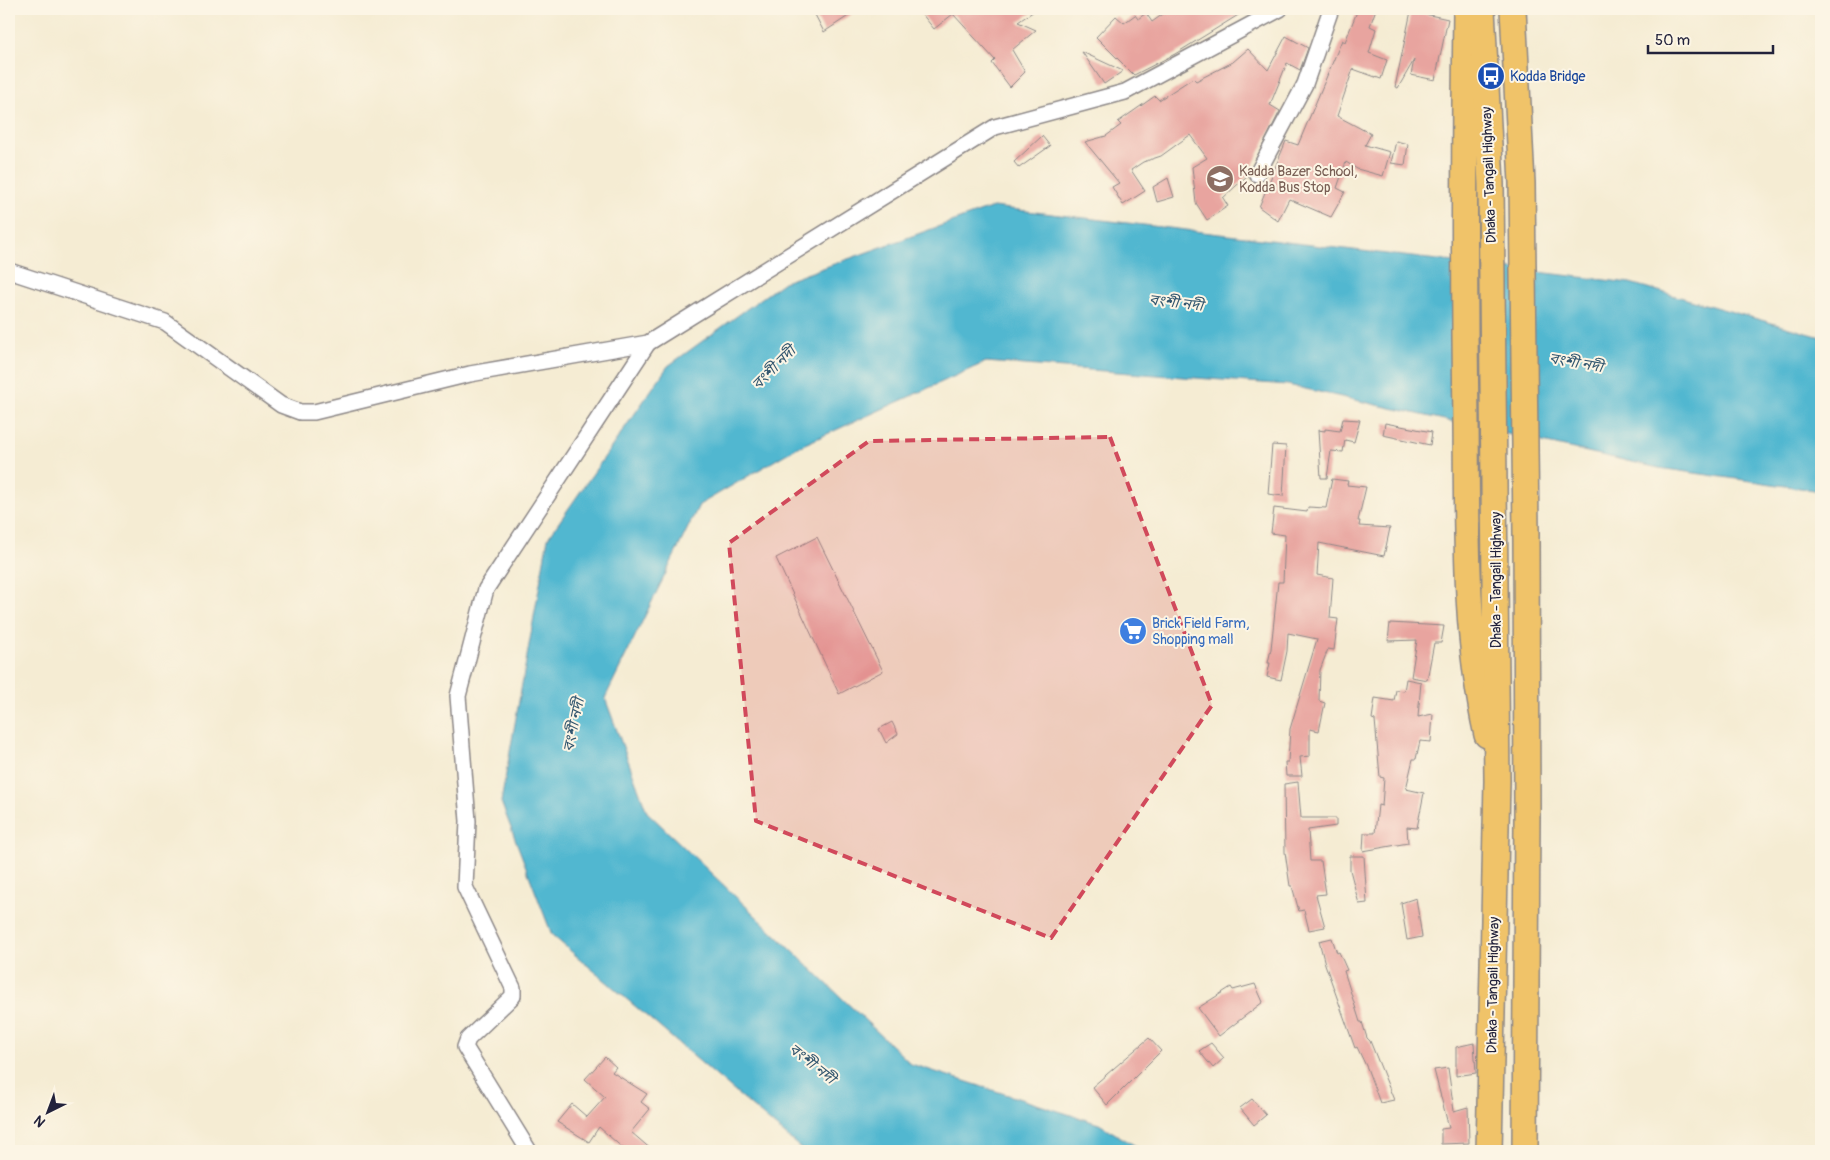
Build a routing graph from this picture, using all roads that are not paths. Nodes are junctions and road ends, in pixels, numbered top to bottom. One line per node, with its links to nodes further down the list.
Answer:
1 (1280, 9): 8 (street)
2 (1331, 9): 6 (street)
3 (1466, 9): 9 (highway)
4 (1482, 9): 9 (highway, Dhaka - Tangail Highway)
5 (1513, 9): 12 (highway)
6 (1257, 174)
7 (9, 272): 8 (street)
8 (648, 343): 10 (street)
9 (1497, 781): 11 (highway, Dhaka - Tangail Highway)
10 (529, 1151)
11 (1489, 1151)
12 (1524, 1151)

